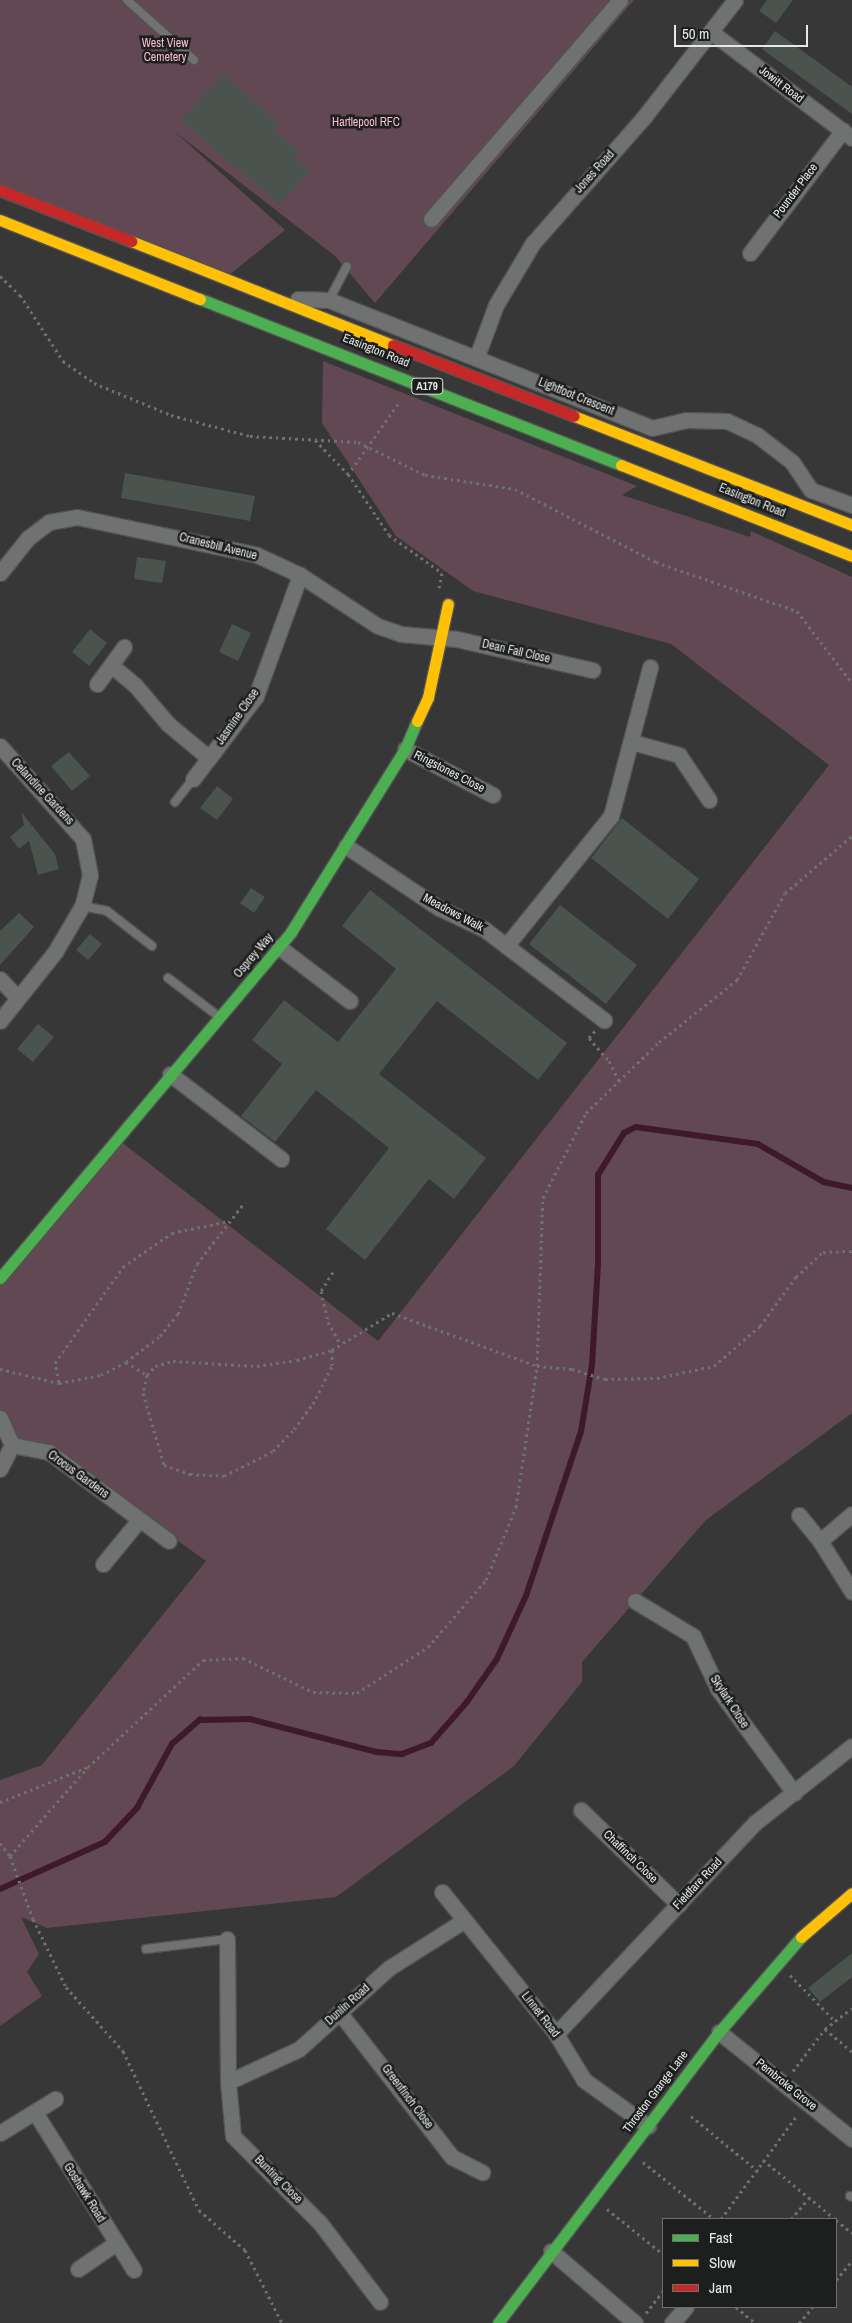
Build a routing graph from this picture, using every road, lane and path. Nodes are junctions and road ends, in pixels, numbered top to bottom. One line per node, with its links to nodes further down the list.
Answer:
1 (127, 0): 5 (lane)
2 (620, 0): 8 (street)
3 (735, 0): 4 (street, Jones Road)
4 (710, 32): 6 (street, Jowitt Road); 15 (street, Jones Road)
5 (194, 60)
6 (847, 134): 10 (street, Pounder Place)
7 (0, 190): 13 (main road, Easington Road / A179)
8 (432, 219)
9 (0, 220): 22 (main road, Easington Road / A179)
10 (750, 253)
11 (347, 266): 14 (lane)
12 (0, 276): 17 (path)
13 (281, 299): 14 (street, Lightfoot Crescent); 21 (main road, Easington Road / A179)
14 (329, 300): 15 (street, Lightfoot Crescent)
15 (477, 356): 20 (street, Lightfoot Crescent)
16 (398, 404): 18 (path)
17 (315, 440): 18 (path); 19 (path)
18 (367, 447): 19 (path); 31 (path)
19 (348, 474): 25 (path)
20 (852, 505)
21 (852, 525)
22 (852, 556)
23 (0, 573): 24 (street, Cranesbill Avenue)
24 (300, 575): 26 (street, Cranesbill Avenue); 36 (street, Jasmine Close)
25 (448, 604): 26 (main road, Osprey Way)
26 (440, 640): 30 (street, Dean Fall Close); 35 (main road, Osprey Way)
27 (124, 647): 28 (street)
28 (111, 665): 32 (street); 36 (street, Jasmine Close)
29 (650, 667): 33 (street)
30 (592, 670)
31 (852, 683)
32 (96, 684)
33 (632, 742): 39 (street); 45 (street)
34 (0, 746): 43 (street, Celandine Gardens)
35 (405, 749): 38 (street, Ringstones Close); 42 (main road, Osprey Way)
36 (209, 758): 37 (street)
37 (193, 778): 40 (lane)
38 (493, 795)
39 (709, 800)
40 (175, 802)
41 (852, 836): 55 (path)
42 (346, 846): 45 (street, Meadows Walk); 46 (main road, Osprey Way)
43 (82, 906): 44 (lane); 49 (street, Celandine Gardens)
44 (152, 946)
45 (506, 946): 52 (street, Meadows Walk)
46 (279, 948): 50 (street); 51 (main road, Osprey Way)
47 (168, 978): 51 (lane)
48 (0, 979): 49 (street)
49 (18, 998): 53 (street, Celandine Gardens)
50 (350, 1001)
51 (219, 1017): 54 (main road, Osprey Way)
52 (604, 1020): 55 (path)
53 (0, 1021)
54 (170, 1074): 56 (street); 61 (main road, Osprey Way)
55 (619, 1081): 65 (path)
56 (281, 1159)
57 (245, 1202): 58 (path)
58 (230, 1221): 64 (path); 68 (path)
59 (852, 1251): 65 (path)
60 (333, 1272): 62 (path)
61 (0, 1278)
62 (342, 1345): 63 (path); 65 (path)
63 (332, 1350): 67 (path); 67 (path)
64 (126, 1362): 67 (path); 68 (path)
65 (537, 1366): 81 (path)
66 (0, 1369): 68 (path)
67 (147, 1375)
68 (59, 1382)
69 (0, 1418): 70 (street)
70 (12, 1445): 71 (street); 74 (street, Crocus Gardens)
71 (0, 1470)
72 (852, 1514): 76 (street)
73 (799, 1515): 76 (street)
74 (139, 1520): 75 (street, Crocus Gardens); 77 (street)
75 (169, 1541)
76 (820, 1541): 78 (street)
77 (103, 1564)
78 (852, 1592)
79 (636, 1601): 82 (street, Skylark Close)
80 (852, 1746): 82 (street, Fieldfare Road)
81 (88, 1767): 83 (path); 86 (path)
82 (794, 1793): 89 (street, Fieldfare Road)
83 (0, 1802)
84 (581, 1810): 89 (street, Chaffinch Close)
85 (0, 1843): 86 (path)
86 (10, 1856): 135 (path)
87 (442, 1892): 90 (street, Linnet Road)
88 (852, 1892): 93 (main road, Throston Grange Lane)
89 (679, 1905): 99 (street, Fieldfare Road)
90 (464, 1921): 95 (street, Dunlin Road); 99 (street, Linnet Road)
91 (227, 1939): 92 (lane); 101 (street, Bunting Close)
92 (146, 1949)
93 (777, 1963): 96 (path); 98 (main road, Throston Grange Lane)
94 (852, 2008): 96 (path)
95 (339, 2012): 101 (street, Dunlin Road); 112 (street, Greenfinch Close)
96 (836, 2022): 97 (path)
97 (826, 2030): 100 (path); 102 (path)
98 (719, 2032): 102 (street, Pembroke Grove); 107 (main road, Throston Grange Lane)
99 (556, 2034): 107 (street, Linnet Road)
100 (852, 2052)
101 (228, 2082): 130 (street, Bunting Close)
102 (784, 2084): 104 (street, Pembroke Grove)
103 (55, 2099): 105 (street)
104 (807, 2102): 109 (street, Pembroke Grove); 111 (path)
105 (36, 2114): 108 (street); 122 (street, Goshawk Road)
106 (691, 2116): 113 (path)
107 (648, 2126): 110 (main road, Throston Grange Lane)
108 (0, 2133)
109 (852, 2139)
110 (627, 2153): 114 (main road, Throston Grange Lane); 116 (path)
111 (763, 2160): 113 (path); 115 (path)
112 (482, 2172)
113 (758, 2172): 117 (path)
114 (592, 2198): 123 (main road, Throston Grange Lane); 124 (path)
115 (809, 2198): 118 (path); 119 (path)
116 (713, 2218)
117 (722, 2218)
118 (792, 2218)
119 (834, 2218)
120 (837, 2221): 121 (path)
121 (852, 2233)
122 (116, 2243): 126 (street); 127 (street, Goshawk Road)
123 (552, 2251): 134 (street); 136 (main road, Throston Grange Lane)
124 (662, 2253)
125 (852, 2261): 128 (path)
126 (78, 2269)
127 (134, 2270)
128 (837, 2279)
129 (662, 2292): 134 (path)
130 (380, 2302)
131 (685, 2308): 137 (street)
132 (737, 2308): 138 (path)
133 (812, 2308): 139 (path)
134 (639, 2320)
135 (282, 2323)
136 (498, 2323)
137 (672, 2323)
138 (755, 2323)
139 (799, 2323)

